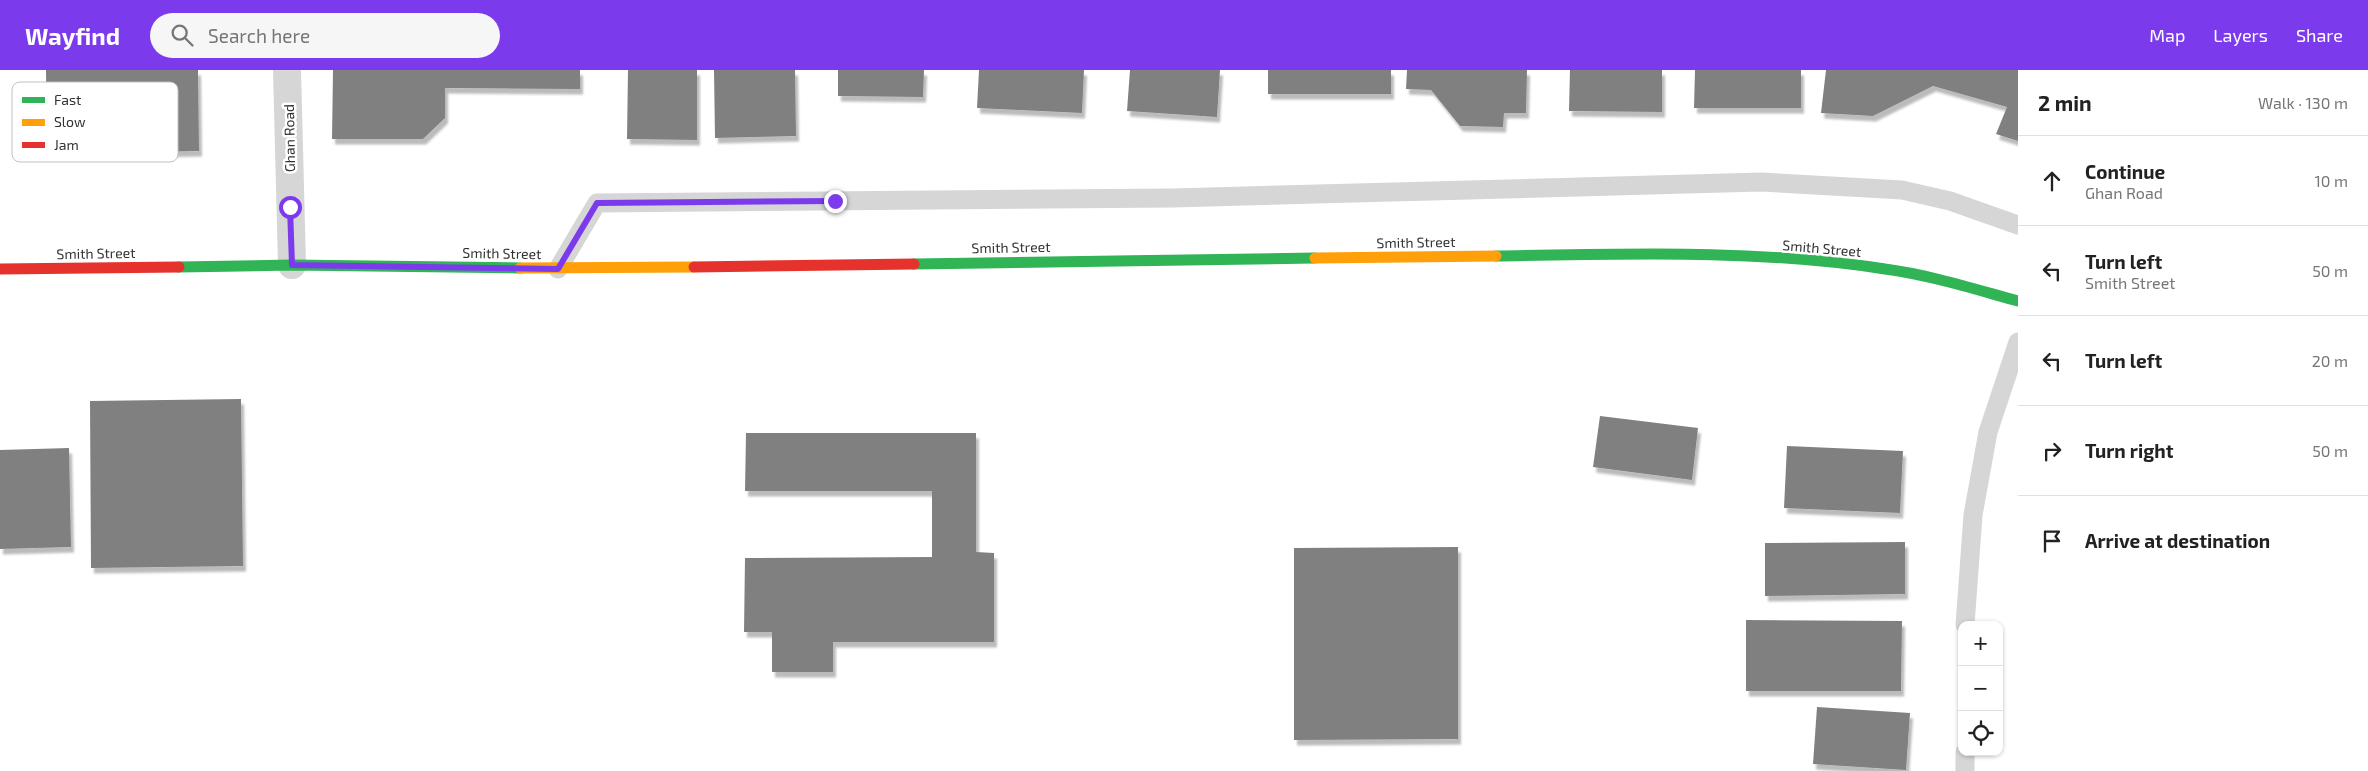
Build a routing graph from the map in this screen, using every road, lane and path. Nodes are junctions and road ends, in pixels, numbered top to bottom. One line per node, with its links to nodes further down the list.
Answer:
1 (287, 70): 3 (street, Ghan Road)
2 (2018, 226): 5 (lane)
3 (292, 265): 4 (street, Smith Street); 5 (street, Smith Street)
4 (0, 269)
5 (558, 269): 6 (street, Smith Street)
6 (2018, 302)
7 (2018, 342): 8 (lane)
8 (1965, 621)
9 (1965, 756): 10 (lane)
10 (1965, 771)

